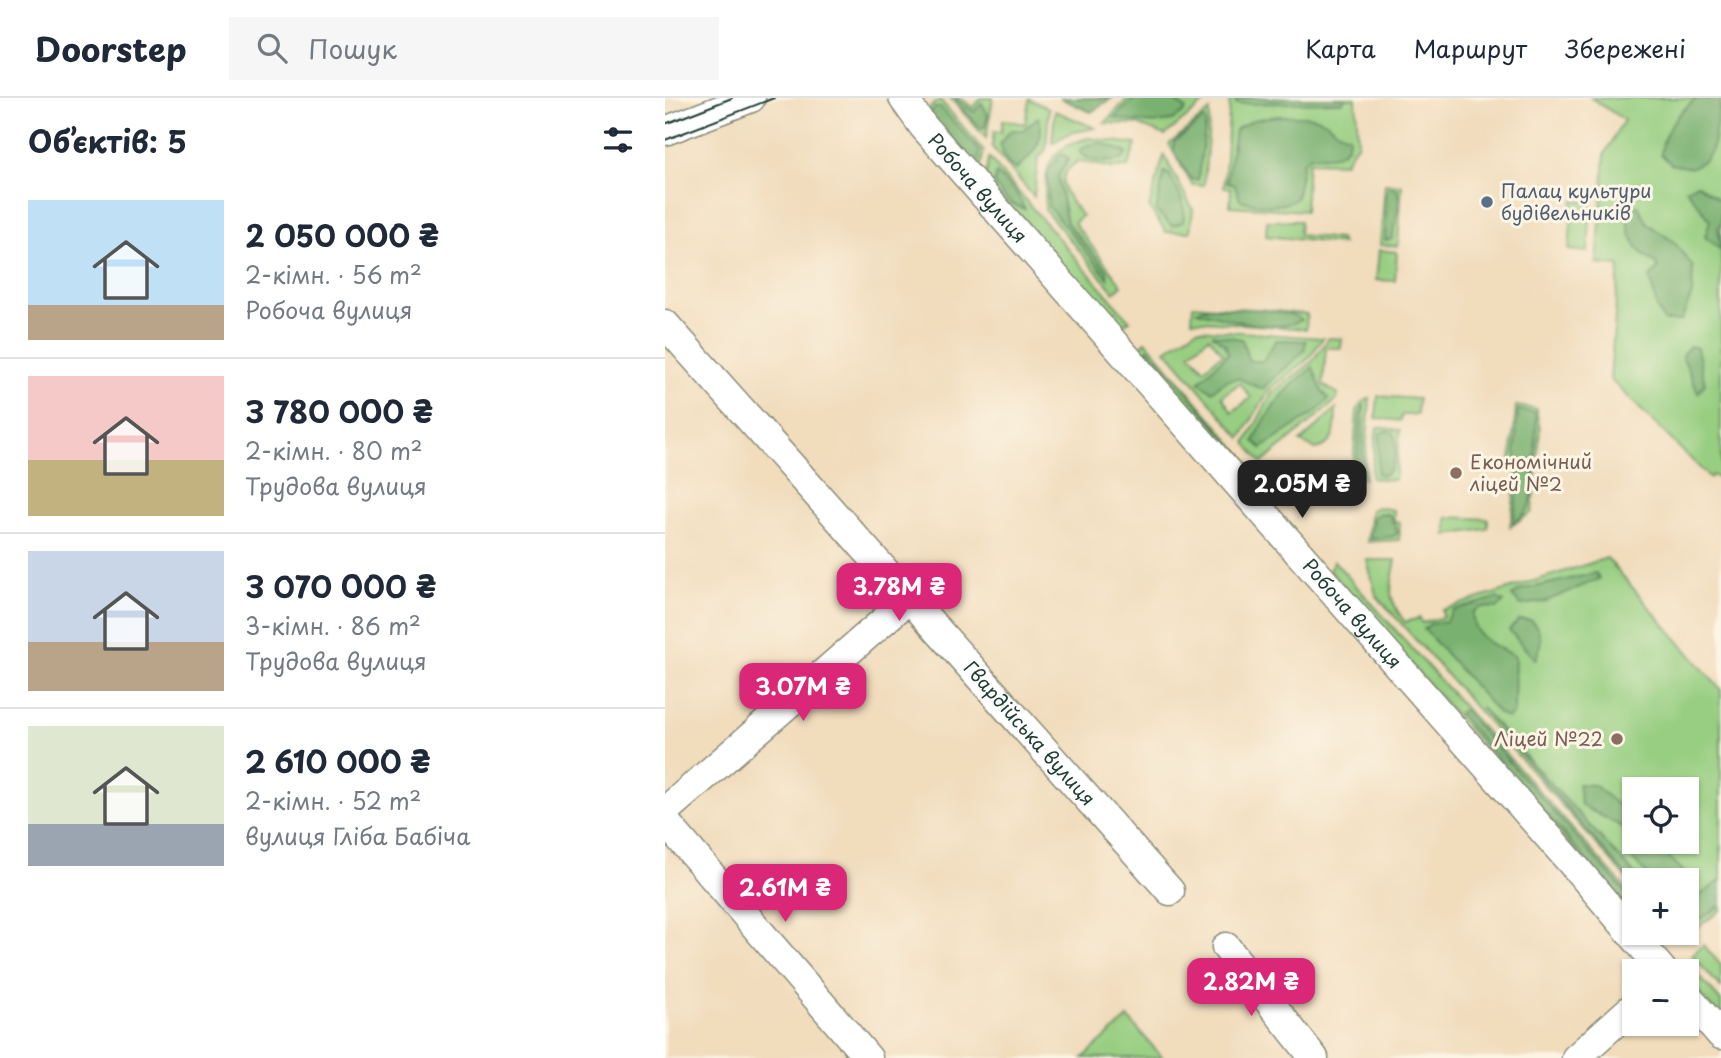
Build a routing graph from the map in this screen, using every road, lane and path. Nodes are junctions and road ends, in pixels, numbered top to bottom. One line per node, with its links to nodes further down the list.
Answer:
1 (751, 98): 3 (street)
2 (903, 98): 10 (street, Робоча вулиця)
3 (665, 131)
4 (665, 324): 5 (street, Гвардійська вулиця)
5 (910, 598): 6 (street); 8 (street, Гвардійська вулиця)
6 (665, 811)
7 (665, 821): 14 (street)
8 (1170, 891)
9 (1226, 947): 15 (street)
10 (1653, 959)
11 (1699, 1010): 13 (street)
12 (1622, 1016): 16 (street)
13 (1721, 1035)
14 (868, 1058)
15 (1314, 1058)
16 (1576, 1058)

